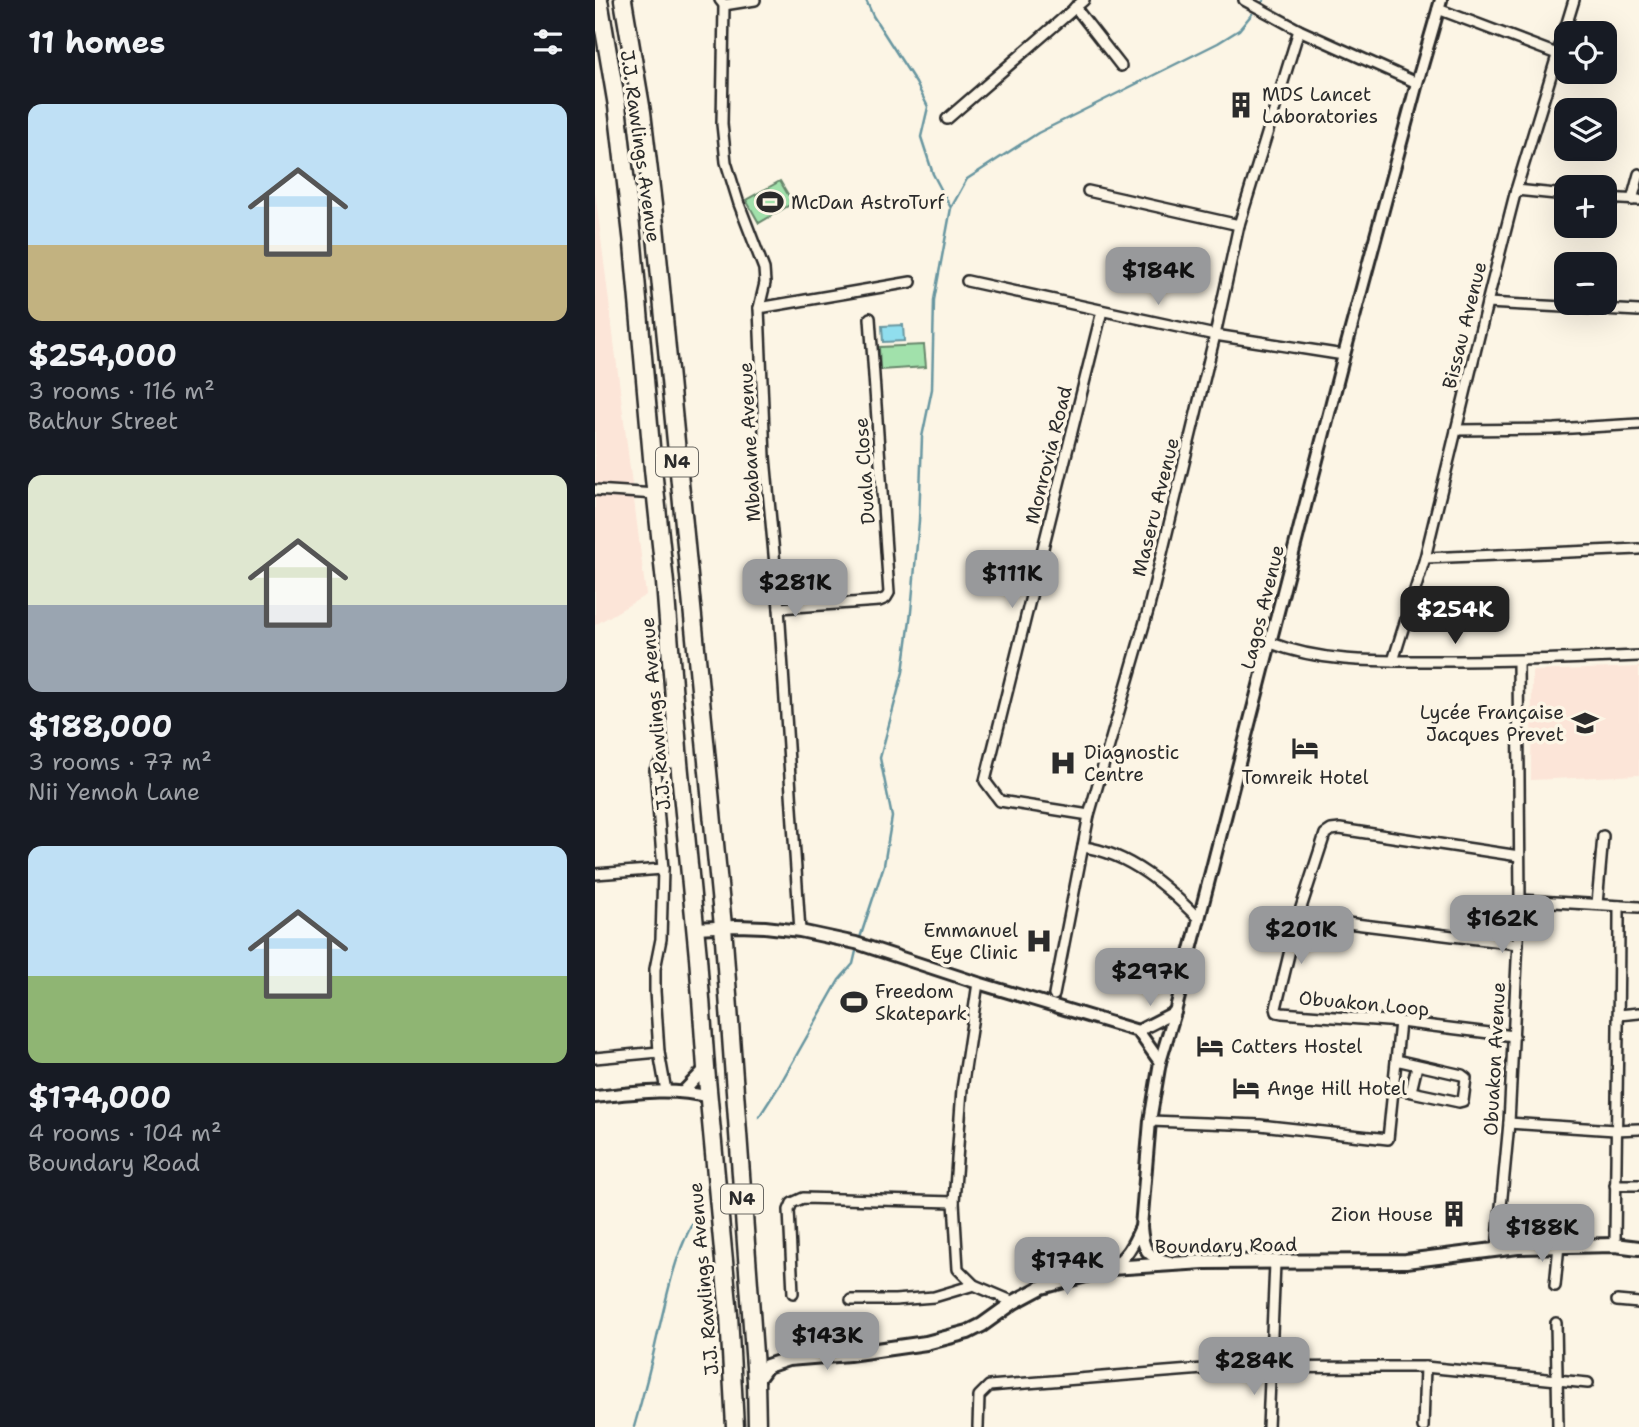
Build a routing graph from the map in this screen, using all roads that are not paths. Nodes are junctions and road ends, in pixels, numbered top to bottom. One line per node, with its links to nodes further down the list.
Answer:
1 (599, 0): 36 (highway, J.J. Rawlings Avenue / N4)
2 (623, 0): 57 (highway, J.J. Rawlings Avenue / N4)
3 (755, 0): 7 (street)
4 (1084, 0): 9 (street)
5 (1244, 0): 11 (street)
6 (1574, 0): 10 (street, Bissau Avenue)
7 (722, 3): 27 (street, Mbabane Avenue)
8 (1439, 5): 12 (street); 15 (street, Lagos Avenue)
9 (1075, 7): 14 (street); 16 (street)
10 (1567, 21)
11 (1299, 30): 15 (street); 23 (street, Maseru Avenue)
12 (1554, 53)
13 (1554, 64): 18 (street, Bissau Avenue)
14 (1122, 66)
15 (1417, 83): 32 (street, Lagos Avenue)
16 (947, 120)
17 (1639, 174): 22 (street)
18 (1516, 190): 20 (street); 26 (street, Bissau Avenue)
19 (1088, 191): 23 (street)
20 (1554, 194)
21 (1617, 199): 22 (street)
22 (1635, 200)
23 (1239, 225): 31 (street, Maseru Avenue)
24 (967, 281): 29 (street)
25 (911, 282): 27 (street)
26 (1487, 303): 28 (street); 34 (street, Bissau Avenue)
27 (759, 308): 39 (street, Mbabane Avenue)
28 (1639, 310)
29 (1102, 311): 31 (street); 45 (street, Monrovia Road)
30 (870, 318): 39 (street, Duala Close)
31 (1215, 335): 32 (street); 45 (street, Maseru Avenue)
32 (1344, 355): 40 (street, Lagos Avenue)
33 (1639, 424): 34 (street)
34 (1455, 430): 38 (street, Bissau Avenue)
35 (595, 490): 36 (street)
36 (656, 494): 44 (highway, J.J. Rawlings Avenue / N4)
37 (1639, 549): 38 (street)
38 (1425, 558): 42 (street, Bissau Avenue)
39 (779, 608): 59 (street, Mbabane Avenue)
40 (1271, 643): 42 (street); 56 (street, Lagos Avenue)
41 (1639, 656): 43 (street)
42 (1393, 661): 43 (street)
43 (1518, 661): 48 (street, Obuakon Avenue)
44 (679, 762): 49 (street); 58 (highway, J.J. Rawlings Avenue / N4)
45 (1089, 815): 47 (street, Maseru Avenue)
46 (1603, 836): 52 (street)
47 (1083, 847): 56 (street); 62 (street, Maseru Avenue)
48 (1519, 856): 51 (street, Obuakon Avenue); 55 (street)
49 (663, 869): 50 (street); 69 (street)
50 (595, 874)
51 (1520, 900): 52 (street); 60 (street, Obuakon Avenue)
52 (1597, 904): 53 (street)
53 (1619, 906): 54 (street); 65 (street)
54 (1639, 907)
55 (1298, 917): 60 (street); 66 (street, Obuakon Loop)
56 (1199, 919): 63 (street, Lagos Avenue)
57 (723, 926): 58 (street); 59 (street); 107 (highway, J.J. Rawlings Avenue / N4)
58 (695, 928): 74 (highway, J.J. Rawlings Avenue / N4)
59 (800, 931): 61 (street)
60 (1518, 944): 68 (street, Obuakon Avenue)
61 (978, 983): 67 (street); 87 (street)
62 (1053, 995)
63 (1175, 1012): 67 (street); 72 (street, Lagos Avenue)
64 (1639, 1013): 65 (street)
65 (1619, 1015): 84 (street)
66 (1400, 1022): 68 (street, Obuakon Loop); 71 (street)
67 (1138, 1031): 72 (street)
68 (1514, 1037): 82 (street, Obuakon Avenue)
69 (659, 1052): 70 (street); 76 (street)
70 (595, 1058)
71 (1396, 1060): 73 (street); 75 (street)
72 (1160, 1062): 81 (street, Lagos Avenue)
73 (1417, 1066): 77 (street); 77 (street)
74 (706, 1068): 78 (street); 80 (highway, J.J. Rawlings Avenue / N4)
75 (1393, 1088): 77 (street); 81 (street)
76 (666, 1091): 78 (street); 79 (street)
77 (1411, 1091)
78 (683, 1092): 80 (street)
79 (595, 1097)
80 (709, 1097): 109 (highway, J.J. Rawlings Avenue / N4)
81 (1150, 1121): 88 (street, Lagos Avenue)
82 (1509, 1123): 84 (street); 92 (street, Obuakon Avenue)
83 (1639, 1129): 84 (street)
84 (1615, 1130): 85 (street)
85 (1615, 1185): 86 (street); 90 (street)
86 (1639, 1185)
87 (954, 1202): 96 (street); 98 (street)
88 (1141, 1227): 93 (street, Lagos Avenue); 95 (street, Lagos Avenue)
89 (1559, 1245): 90 (main road, Boundary Road); 92 (main road, Boundary Road); 97 (street)
90 (1615, 1245): 91 (main road, Boundary Road)
91 (1639, 1248)
92 (1497, 1249): 94 (main road, Boundary Road)
93 (1175, 1263): 94 (main road, Boundary Road); 95 (main road, Boundary Road)
94 (1275, 1263): 105 (street)
95 (1111, 1268): 101 (main road, Boundary Road)
96 (974, 1284): 99 (street); 101 (street)
97 (1555, 1286)
98 (793, 1293)
99 (851, 1300)
100 (1617, 1301): 102 (street)
101 (1014, 1302): 107 (main road, Boundary Road)
102 (1639, 1303)
103 (1556, 1323): 106 (street)
104 (1425, 1367): 105 (street); 106 (street); 113 (street)
105 (1270, 1368): 111 (street); 112 (street)
106 (1556, 1380): 108 (street); 114 (street)
107 (756, 1381): 110 (highway, J.J. Rawlings Avenue / N4)
108 (1588, 1383)
109 (735, 1427)
110 (757, 1427)
111 (978, 1427)
112 (1269, 1427)
113 (1423, 1427)
114 (1558, 1427)

